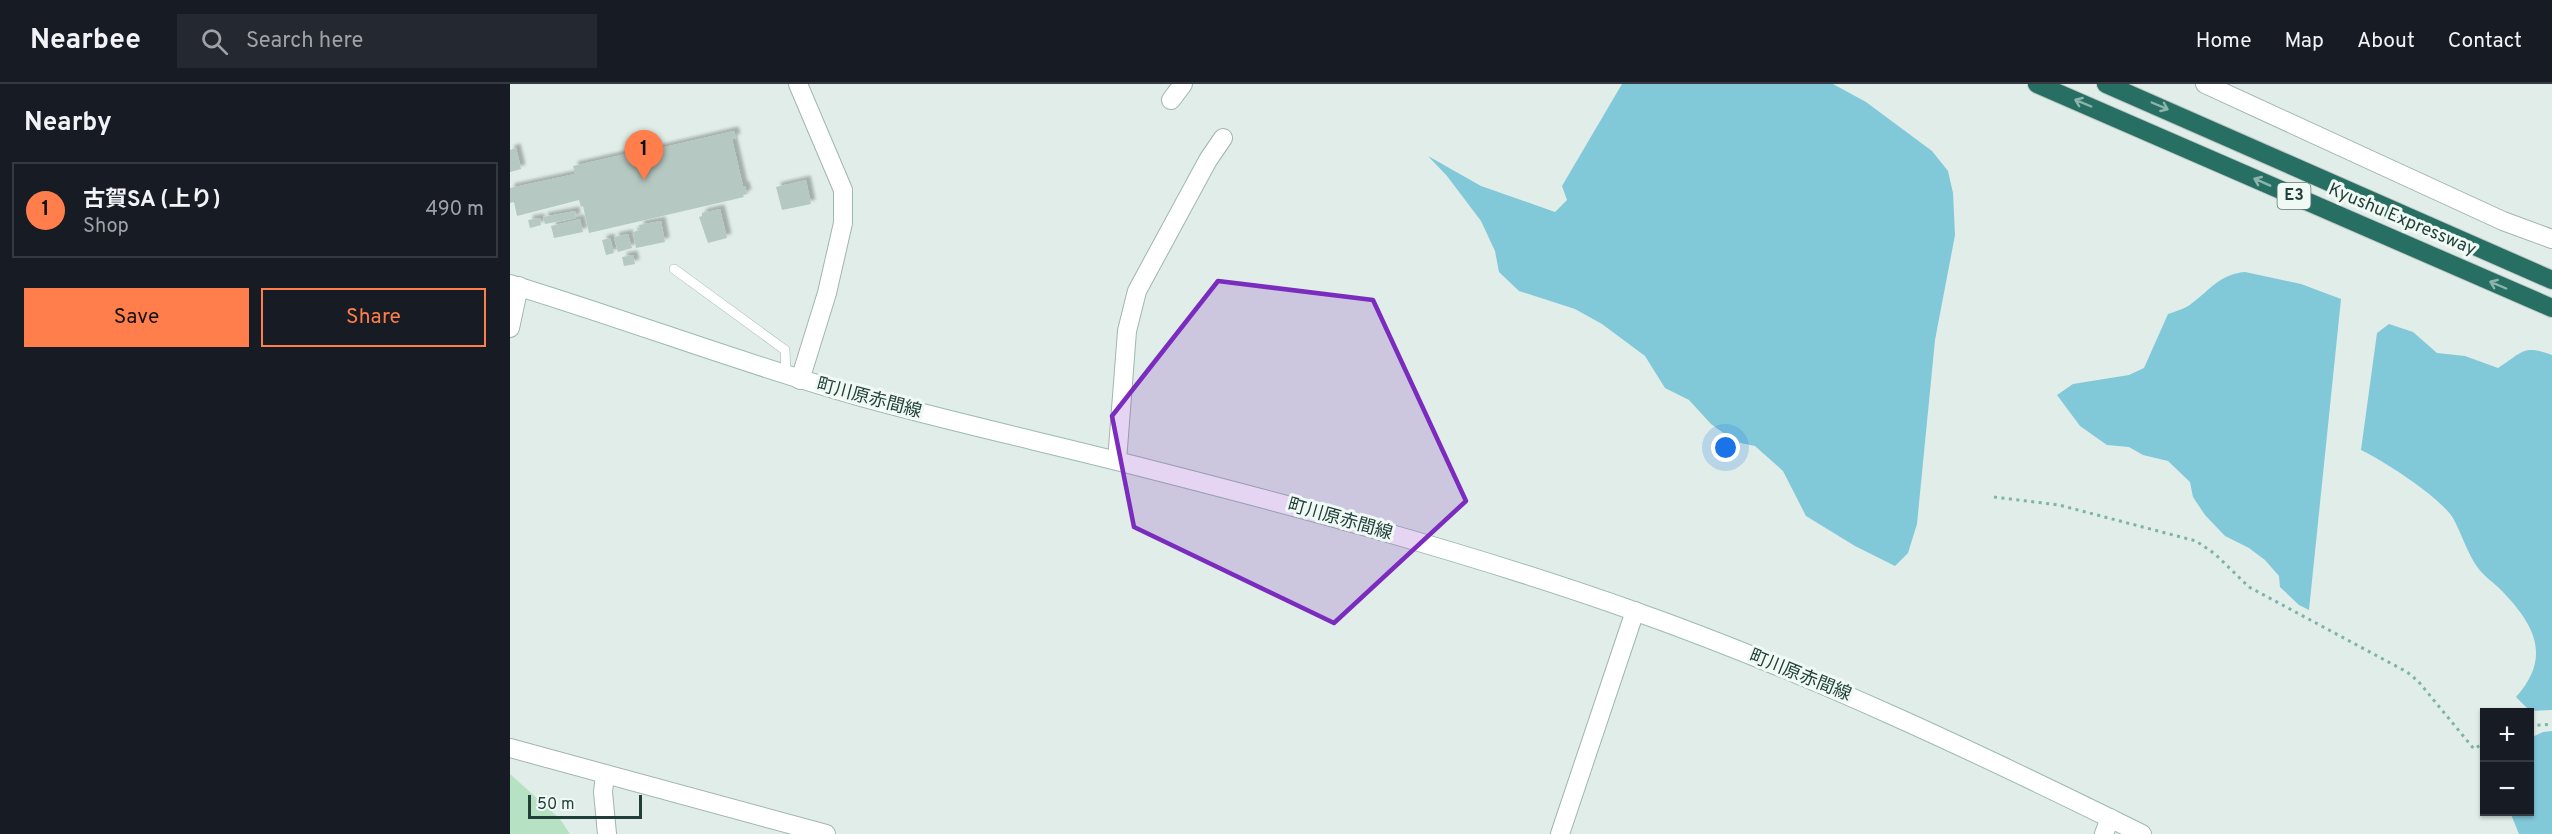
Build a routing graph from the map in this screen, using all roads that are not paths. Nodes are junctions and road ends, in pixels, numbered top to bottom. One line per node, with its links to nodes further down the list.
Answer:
1 (798, 84): 14 (street)
2 (1183, 84): 6 (street)
3 (2037, 84): 12 (highway, Kyushu Expressway / E3, one-way to 3)
4 (2106, 84): 10 (highway, Kyushu Expressway / E3, one-way to 10)
5 (2205, 84): 8 (street)
6 (1171, 100)
7 (1223, 138): 15 (street)
8 (2552, 239)
9 (674, 269): 14 (lane)
10 (2552, 280)
11 (515, 285): 13 (street); 14 (street, 町川原赤間線)
12 (2552, 308)
13 (510, 328)
14 (793, 378): 15 (street, 町川原赤間線)
15 (1117, 461): 16 (street, 町川原赤間線)
16 (1635, 611): 19 (street, 町川原赤間線); 22 (street)
17 (510, 747): 18 (street)
18 (605, 774): 20 (street); 21 (street)
19 (2107, 826): 23 (street, 町川原赤間線)
20 (607, 834)
21 (826, 834)
22 (1560, 834)
23 (2142, 834)

